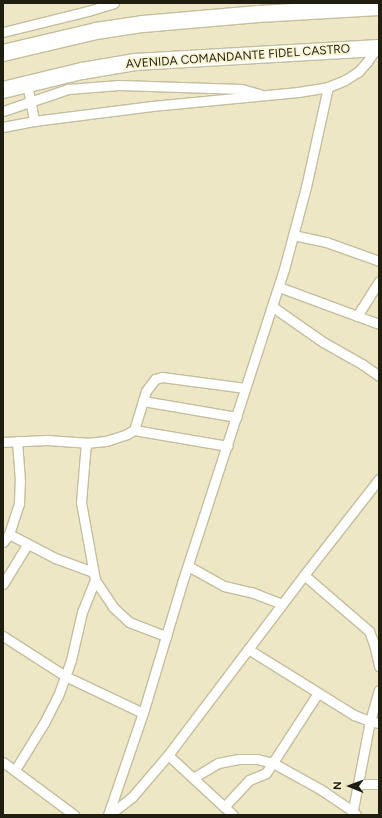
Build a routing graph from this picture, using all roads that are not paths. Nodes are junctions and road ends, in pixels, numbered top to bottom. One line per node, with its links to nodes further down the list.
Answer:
1 (114, 3): 3 (street)
2 (379, 7): 5 (highway)
3 (3, 32)
4 (377, 48): 6 (highway, AVENIDA COMANDANTE FIDEL CASTRO); 7 (street)
5 (3, 53)
6 (27, 84): 8 (highway, AVENIDA COMANDANTE FIDEL CASTRO); 10 (street)
7 (328, 87): 9 (street); 14 (street)
8 (3, 90)
9 (264, 95): 10 (street); 12 (street)
10 (30, 102): 11 (street); 12 (street)
11 (3, 111)
12 (34, 121): 13 (street)
13 (3, 127)
14 (293, 235): 15 (street); 17 (street)
15 (379, 261)
16 (379, 281): 19 (street)
17 (279, 287): 18 (street); 19 (street)
18 (273, 307): 21 (street); 22 (street)
19 (357, 316): 20 (street)
20 (379, 324)
21 (379, 376)
22 (245, 388): 23 (street); 24 (street)
23 (143, 400): 24 (street); 25 (street)
24 (237, 417): 29 (street)
25 (134, 430): 28 (street); 29 (street)
26 (17, 440): 27 (street); 28 (street); 31 (street)
27 (3, 442)
28 (86, 443): 36 (street)
29 (228, 446): 34 (street)
30 (378, 482): 35 (street)
31 (9, 534): 32 (street); 33 (street)
32 (3, 542)
33 (27, 545): 36 (street); 37 (street)
34 (188, 566): 38 (street); 40 (street)
35 (304, 575): 38 (street); 42 (street)
36 (94, 576): 40 (street); 43 (street)
37 (3, 584)
38 (282, 604): 41 (street)
39 (3, 636): 43 (street)
40 (166, 636): 46 (street)
41 (248, 649): 45 (street); 48 (street)
42 (379, 666)
43 (65, 676): 46 (street); 51 (street)
44 (379, 690): 47 (street)
45 (318, 693): 47 (street); 50 (street)
46 (143, 712): 58 (street)
47 (374, 722): 53 (street)
48 (168, 755): 52 (street); 58 (street)
49 (3, 762): 51 (street)
50 (273, 763): 52 (street); 55 (street); 56 (street)
51 (14, 770): 57 (street)
52 (193, 778): 55 (street)
53 (358, 784): 54 (street); 56 (street)
54 (379, 784)
55 (224, 807): 59 (street)
56 (354, 814)
57 (74, 815)
58 (108, 815)
59 (233, 815)

